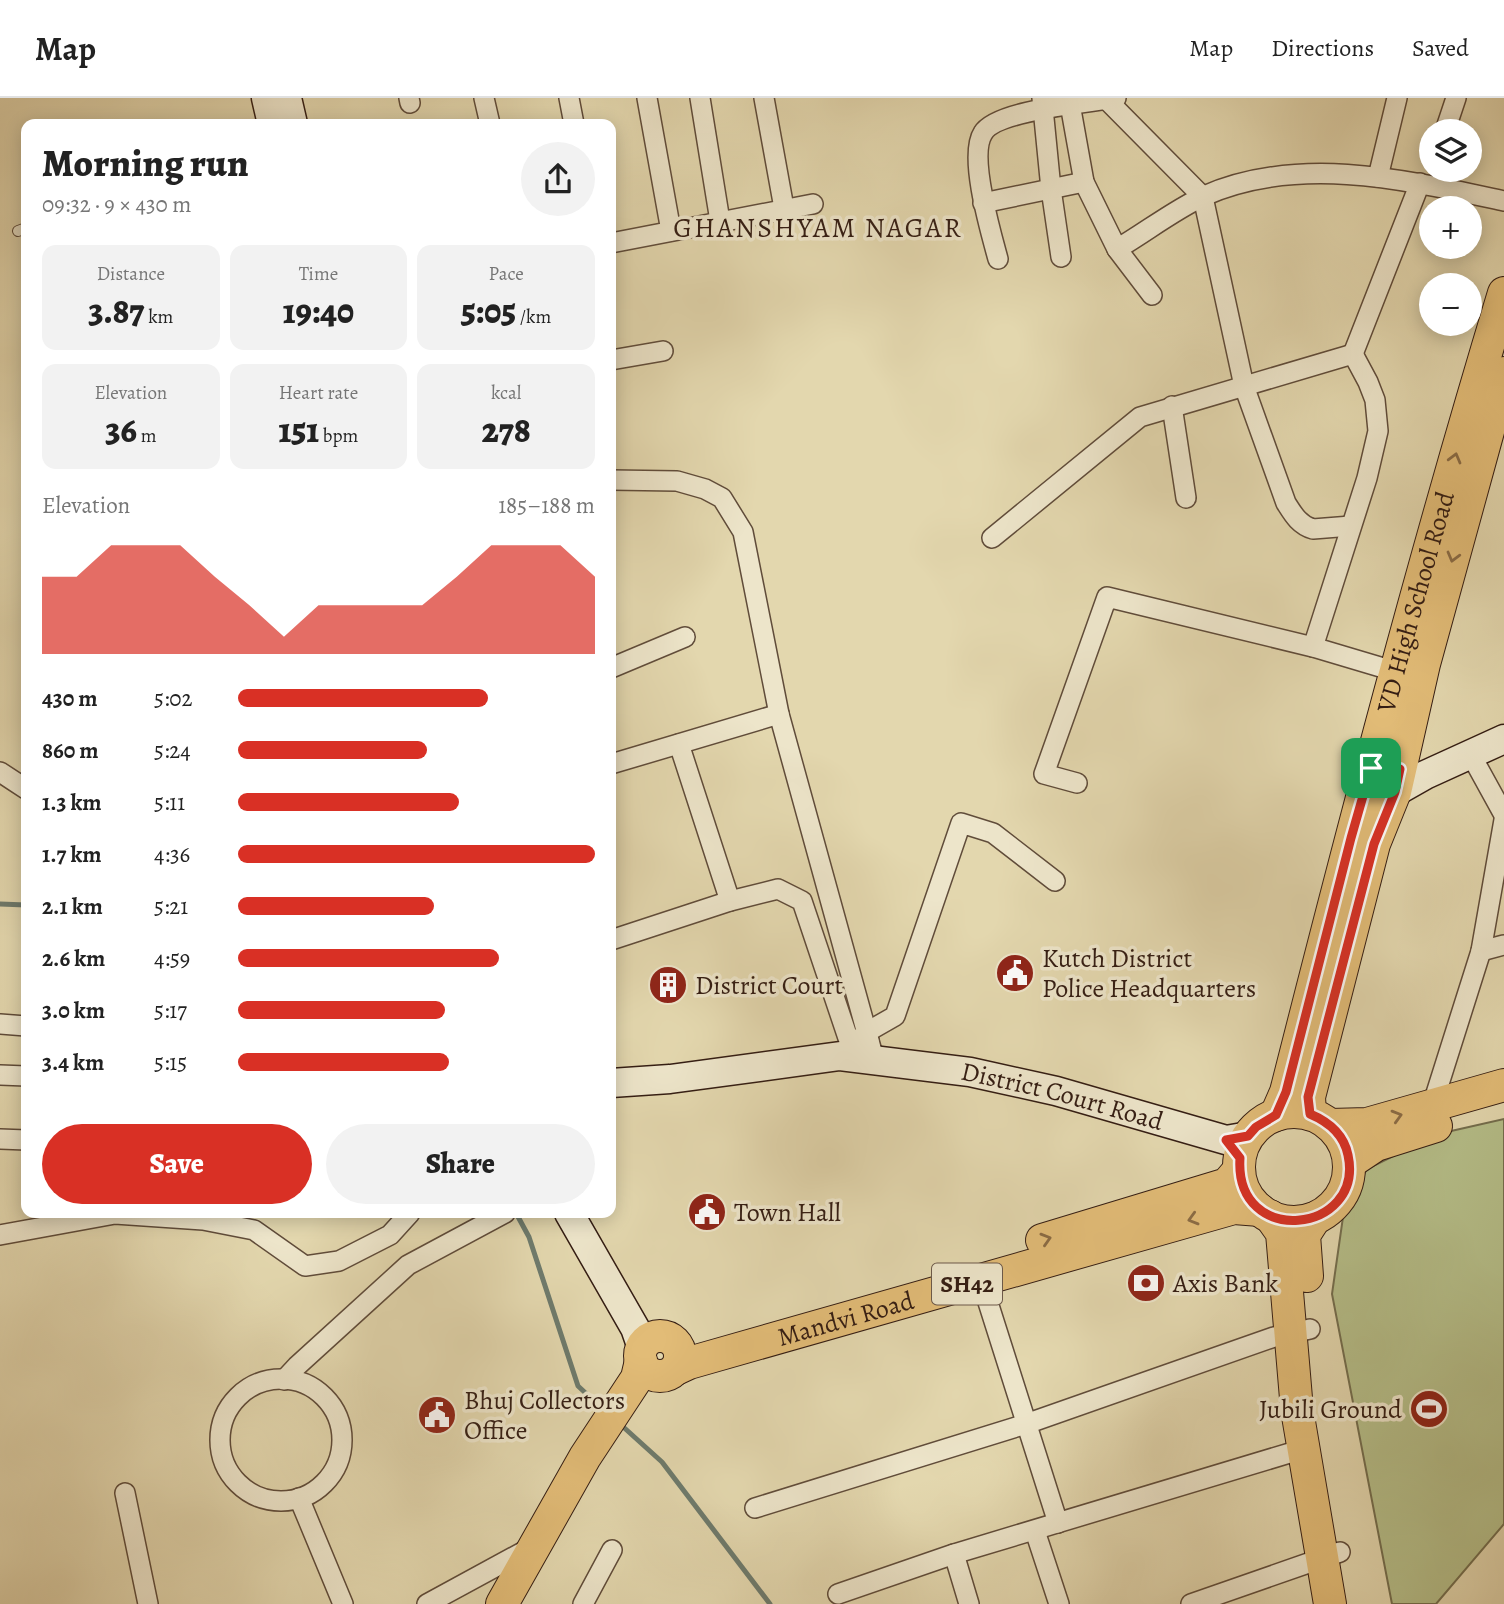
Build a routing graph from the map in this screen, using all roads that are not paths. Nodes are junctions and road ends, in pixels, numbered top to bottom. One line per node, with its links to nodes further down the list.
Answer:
1 (266, 98): 13 (street)
2 (287, 98): 14 (street)
3 (484, 98): 15 (street)
4 (569, 98): 16 (street)
5 (647, 98): 30 (street)
6 (700, 98): 29 (street)
7 (764, 98): 28 (street)
8 (1397, 98): 18 (street)
9 (1456, 98): 17 (street)
10 (1111, 99): 12 (street); 24 (street)
11 (1043, 103): 12 (street); 23 (street); 26 (street)
12 (1070, 104): 20 (street)
13 (271, 119)
14 (292, 119)
15 (489, 119)
16 (573, 119)
17 (1449, 119)
18 (1378, 177): 19 (street); 24 (street)
19 (1419, 179)
20 (1084, 182): 23 (street); 32 (street)
21 (1426, 182): 38 (street)
22 (1438, 182): 25 (street)
23 (1051, 189): 26 (street); 33 (street)
24 (1203, 197): 32 (street); 41 (street)
25 (1504, 201)
26 (983, 203): 34 (street)
27 (813, 204): 28 (street)
28 (784, 208): 29 (street)
29 (720, 221): 30 (street)
30 (671, 231): 31 (street)
31 (616, 242)
32 (1117, 249): 36 (street)
33 (1062, 257)
34 (998, 259)
35 (1504, 293): 50 (main road, VD High School Road, one-way to 35)
36 (1152, 295)
37 (663, 351): 39 (street)
38 (1353, 354): 41 (street); 45 (street)
39 (616, 359)
40 (1504, 373): 57 (main road, VD High School Road, one-way to 57)
41 (1244, 386): 42 (street); 45 (street)
42 (1172, 406): 44 (street); 46 (street)
43 (616, 480): 51 (street)
44 (1186, 498)
45 (1351, 526): 48 (street)
46 (992, 538)
47 (685, 637): 49 (street)
48 (1313, 648): 50 (street); 58 (street)
49 (616, 666)
50 (1397, 672): 57 (main road, VD High School Road)
51 (779, 714): 53 (street); 68 (street)
52 (1504, 739): 54 (street)
53 (679, 744): 55 (street); 62 (street)
54 (1471, 755): 57 (street); 60 (street)
55 (616, 763)
56 (0, 772): 59 (street)
57 (1391, 780): 76 (main road, VD High School Road); 77 (main road, VD High School Road)
58 (1077, 783)
59 (21, 786)
60 (1504, 818): 65 (street)
61 (1055, 881): 68 (street)
62 (730, 901): 63 (street); 68 (street)
63 (616, 938)
64 (1504, 945): 65 (street)
65 (1481, 951): 75 (street)
66 (0, 1024): 67 (street)
67 (21, 1026)
68 (877, 1048): 71 (street, District Court Road); 73 (street, District Court Road); 80 (street, District Court Road)
69 (0, 1075): 70 (street)
70 (21, 1076)
71 (616, 1083)
72 (1504, 1085): 75 (main road)
73 (616, 1095)
74 (1504, 1105): 81 (main road)
75 (1432, 1106): 77 (main road, one-way to 75)
76 (1276, 1115): 77 (main road); 80 (main road)
77 (1320, 1119): 81 (main road)
78 (0, 1139): 79 (street)
79 (21, 1140)
80 (1238, 1151): 82 (main road); 93 (main road, Mandvi Road / SH42, one-way to 80)
81 (1349, 1163): 89 (main road)
82 (1265, 1213): 89 (main road); 92 (main road); 93 (main road, Mandvi Road / SH42, one-way to 93)
83 (61, 1218): 90 (street)
84 (174, 1218): 85 (street)
85 (405, 1218)
86 (496, 1218): 94 (street)
87 (572, 1218): 93 (street)
88 (582, 1218): 93 (street)
89 (1315, 1218): 92 (main road)
90 (0, 1235)
91 (986, 1296): 95 (street)
92 (1300, 1331): 95 (street); 106 (main road)
93 (655, 1363): 97 (main road)
94 (284, 1380): 99 (street); 99 (street)
95 (1026, 1424): 100 (street); 101 (street)
96 (1293, 1452): 101 (street)
97 (592, 1463): 103 (main road); 112 (main road)
98 (125, 1493): 108 (street)
99 (299, 1498): 109 (street)
100 (755, 1508)
101 (1058, 1523): 102 (street)
102 (1035, 1531): 105 (street); 115 (street)
103 (535, 1545): 110 (street); 111 (main road)
104 (612, 1550): 113 (street)
105 (954, 1554): 107 (street); 114 (street)
106 (1331, 1555): 116 (street); 117 (main road); 118 (main road)
107 (838, 1594)
108 (148, 1604)
109 (343, 1604)
110 (427, 1604)
111 (502, 1604)
112 (524, 1604)
113 (583, 1604)
114 (969, 1604)
115 (1059, 1604)
116 (1191, 1604)
117 (1330, 1604)
118 (1349, 1604)

